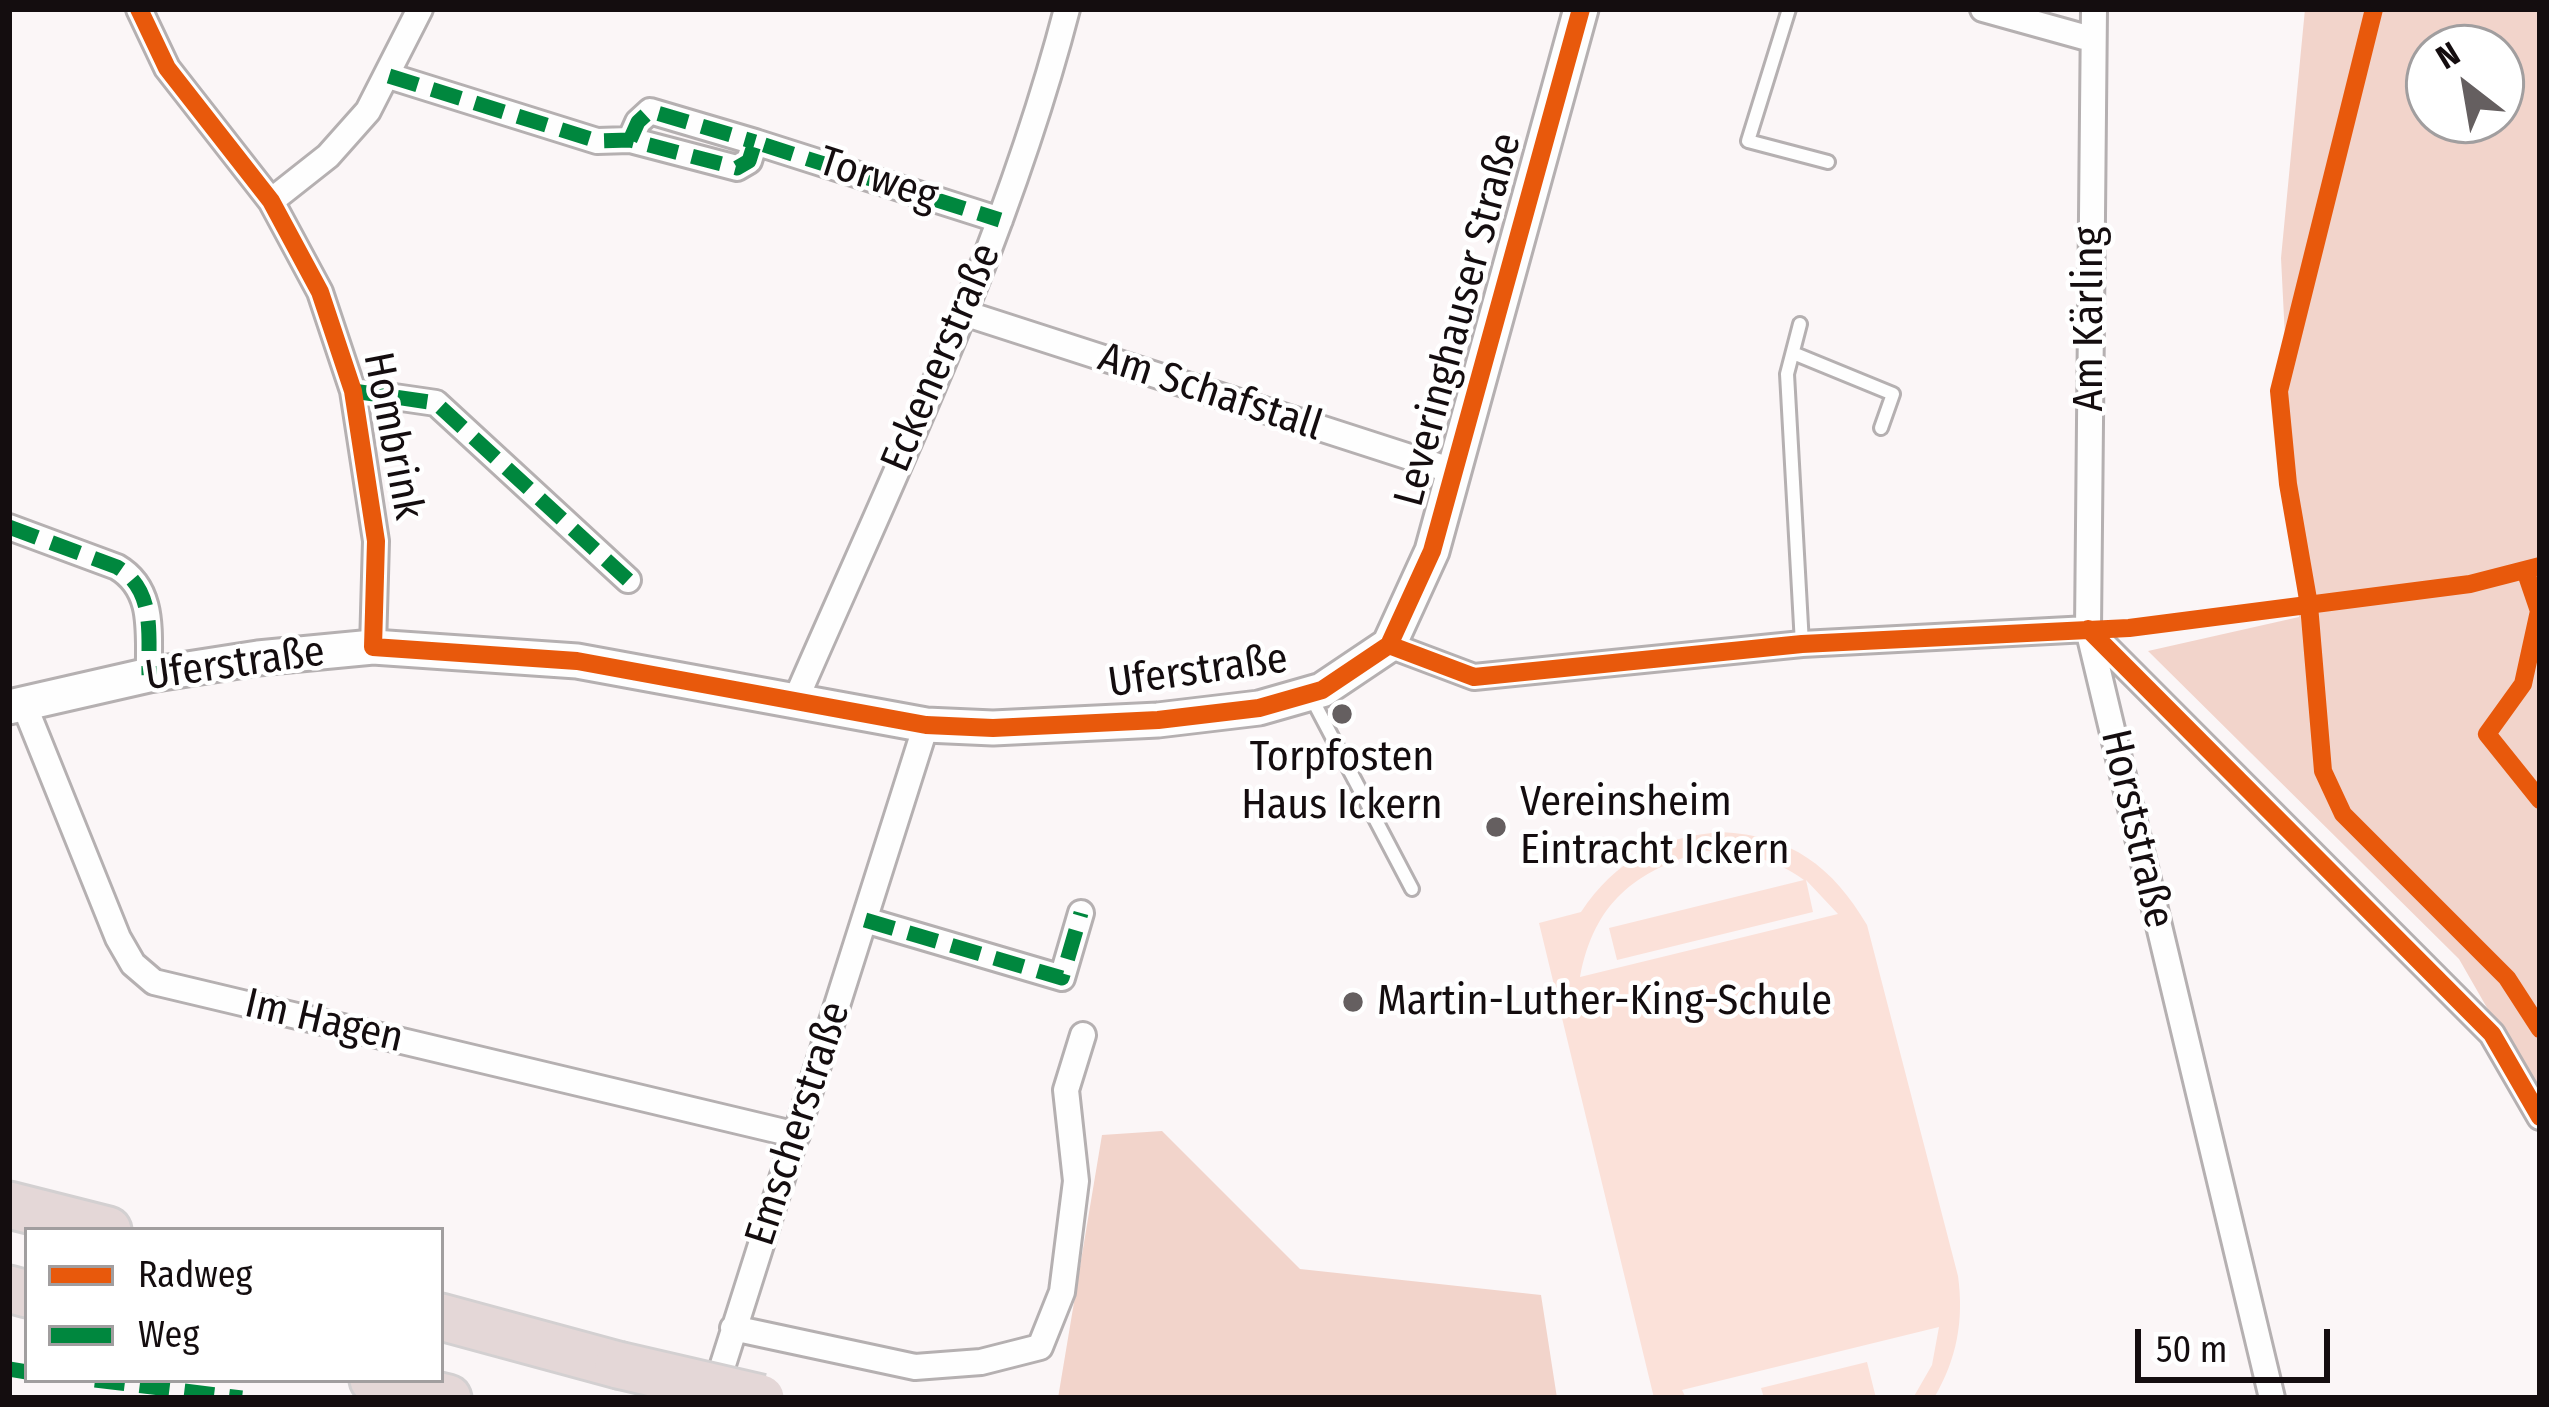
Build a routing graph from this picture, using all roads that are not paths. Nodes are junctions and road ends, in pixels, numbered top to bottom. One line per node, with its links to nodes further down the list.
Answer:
1 (139, 9): 11 (street, Hombrink)
2 (420, 9): 9 (street)
3 (1067, 9): 12 (street, Eckenerstraße)
4 (1581, 9): 18 (main road, Leveringhauser Straße)
5 (1790, 9): 10 (lane)
6 (1984, 9): 8 (street)
7 (2094, 9): 8 (street, Am Kärling)
8 (2091, 39): 21 (street, Am Kärling)
9 (389, 76): 11 (street); 12 (street, Torweg)
10 (1828, 162)
11 (272, 201): 16 (street, Hombrink)
12 (1000, 220): 13 (street, Eckenerstraße)
13 (964, 313): 18 (street, Am Schafstall); 27 (street, Eckenerstraße)
14 (1801, 324): 15 (lane)
15 (1793, 352): 17 (lane); 22 (lane)
16 (353, 391): 20 (street, Hombrink); 24 (street, Hombrink)
17 (1880, 428)
18 (1456, 472): 23 (main road, Leveringhauser Straße)
19 (9, 527): 25 (street)
20 (628, 580)
21 (2088, 629): 22 (street); 34 (street, Horststraße); 44 (street, Horststraße)
22 (1802, 644): 23 (street)
23 (1389, 645): 26 (main road, Uferstraße)
24 (373, 647): 25 (main road, Uferstraße); 27 (main road, Uferstraße)
25 (149, 675): 28 (main road, Uferstraße)
26 (1310, 694): 29 (main road, Uferstraße); 30 (lane)
27 (796, 699): 29 (main road, Uferstraße)
28 (16, 704): 35 (street, Im Hagen)
29 (926, 724): 32 (street, Emscherstraße)
30 (1412, 889)
31 (1081, 913): 32 (street)
32 (865, 920): 35 (street, Emscherstraße)
33 (1083, 1035): 39 (street)
34 (2540, 1117)
35 (797, 1135): 39 (street, Emscherstraße)
36 (9, 1205): 37 (highway)
37 (96, 1227)
38 (444, 1318): 43 (highway, bridge)
39 (733, 1328): 42 (street, Emscherstraße)
40 (386, 1383): 41 (highway)
41 (448, 1398)
42 (712, 1398)
43 (760, 1398)
44 (2272, 1398)

